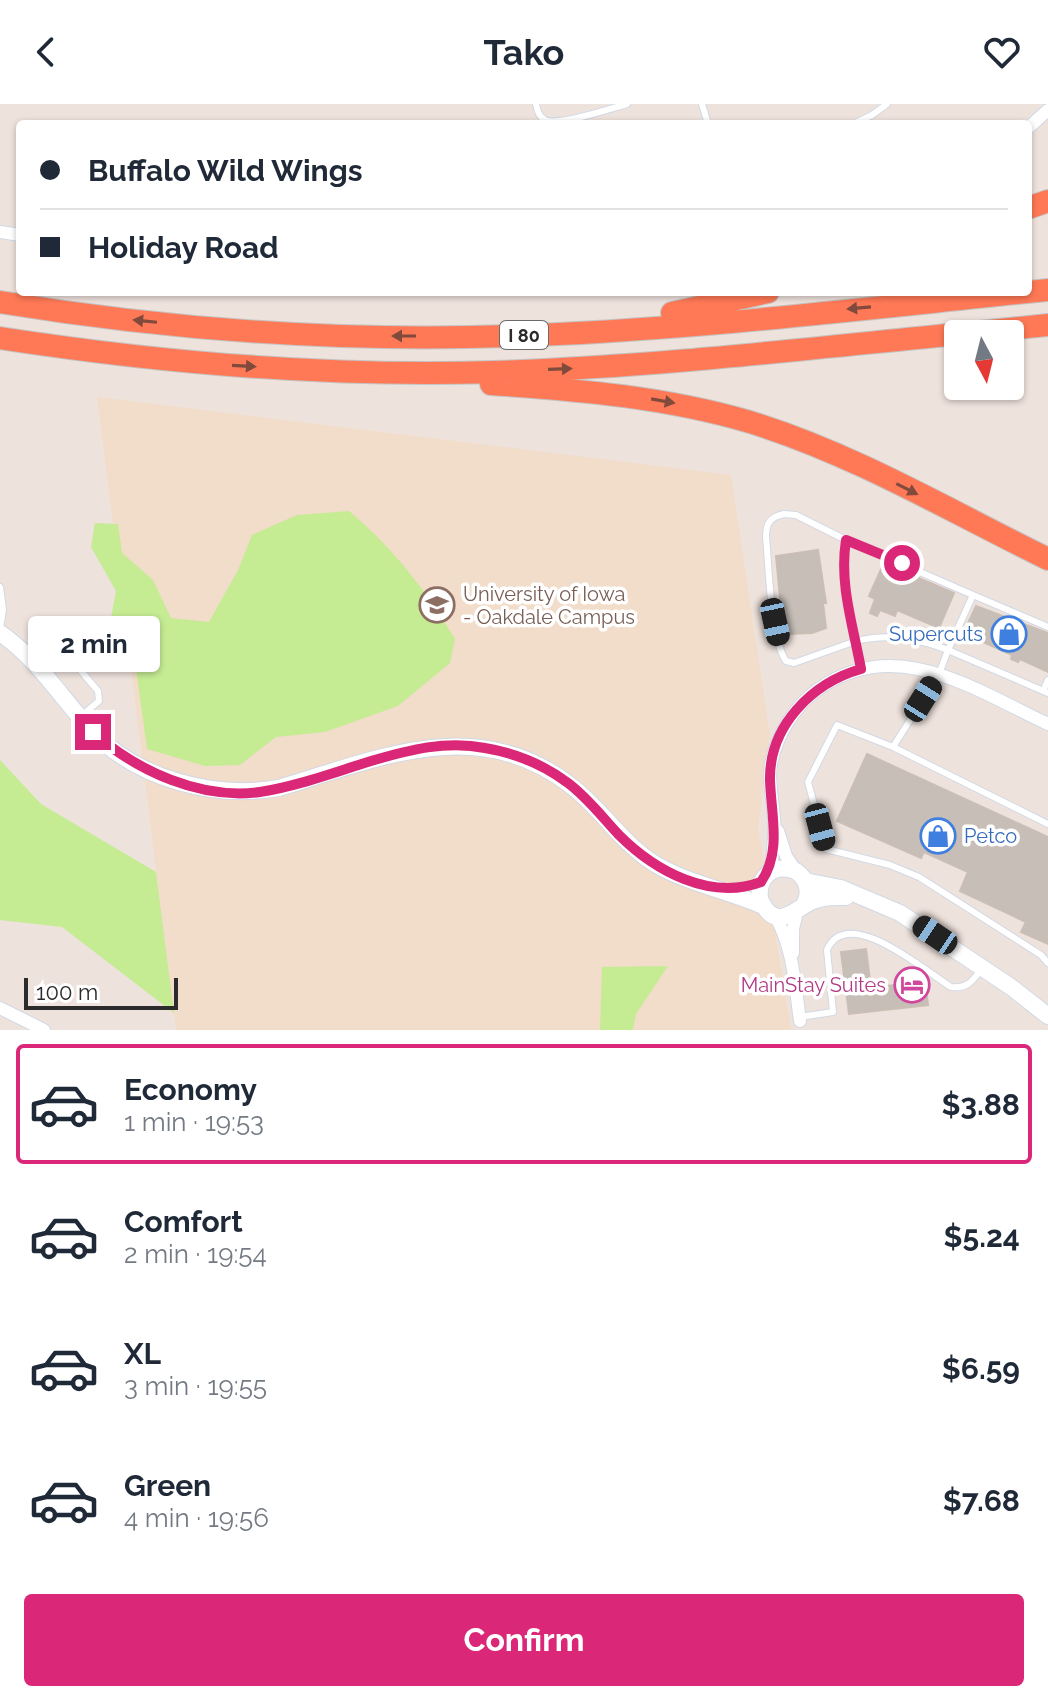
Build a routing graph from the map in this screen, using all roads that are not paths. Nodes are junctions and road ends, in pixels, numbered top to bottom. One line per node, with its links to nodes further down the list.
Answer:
1 (536, 104): 5 (lane)
2 (627, 104): 6 (lane)
3 (887, 104): 7 (lane)
4 (1048, 110): 8 (street)
5 (547, 120)
6 (559, 120)
7 (861, 120)
8 (1032, 124)
9 (748, 296): 15 (highway)
10 (984, 296): 15 (highway, I 80, one-way to 15)
11 (0, 302): 15 (highway, I 80, one-way to 11)
12 (1048, 325): 13 (highway, I 80)
13 (1024, 327)
14 (944, 335): 17 (highway, I 80, one-way to 14)
15 (444, 337)
16 (0, 338): 17 (highway, I 80, one-way to 17)
17 (307, 369): 19 (highway, one-way to 19)
18 (846, 540): 21 (lane); 24 (lane); 24 (lane)
19 (1048, 559)
20 (0, 587): 23 (lane)
21 (973, 595): 22 (lane); 25 (lane)
22 (1048, 627)
23 (0, 630): 26 (street)
24 (856, 641): 25 (lane); 27 (lane)
25 (948, 650): 28 (lane); 30 (lane)
26 (39, 667): 31 (street); 31 (lane)
27 (861, 669): 28 (street); 34 (street)
28 (939, 674): 32 (street); 33 (lane)
29 (1048, 680): 30 (lane)
30 (1046, 692)
31 (80, 717): 38 (street)
32 (1048, 724)
33 (893, 747): 35 (lane); 42 (lane)
34 (774, 820): 36 (street); 37 (street)
35 (1048, 824)
36 (801, 876): 37 (street); 39 (street); 40 (street)
37 (764, 878): 38 (street); 41 (street)
38 (704, 886): 41 (street)
39 (867, 899): 40 (street); 44 (street)
40 (800, 909): 41 (street); 43 (street)
41 (768, 910): 43 (street)
42 (1048, 963)
43 (792, 964): 47 (street)
44 (983, 968): 46 (street); 47 (lane)
45 (0, 1008): 48 (street)
46 (1048, 1016)
47 (799, 1019)
48 (44, 1030)

